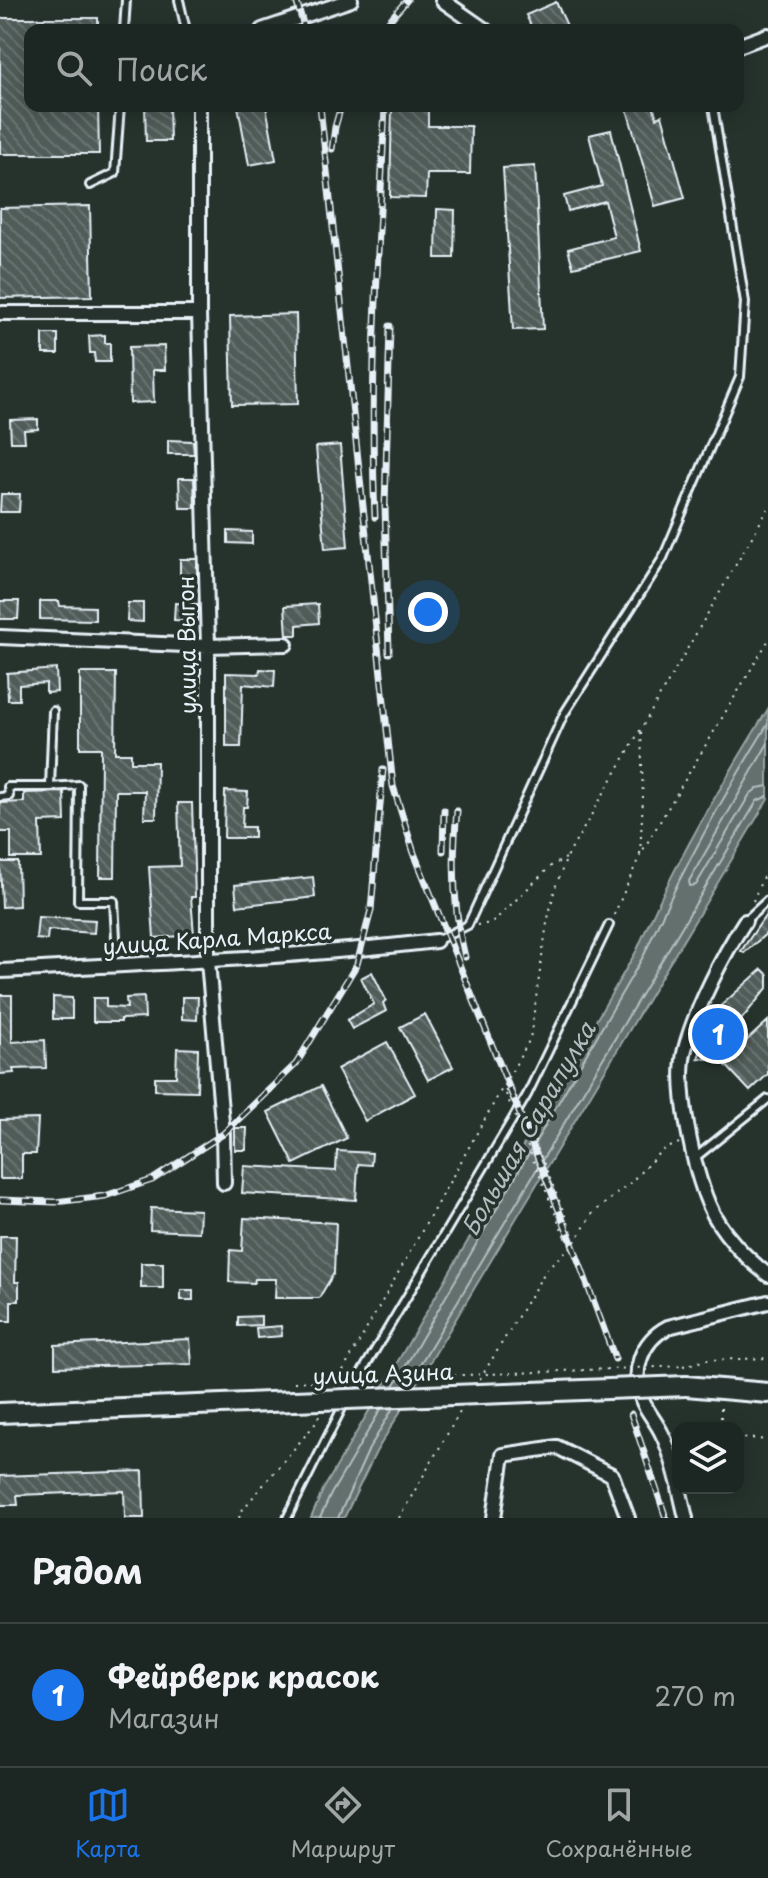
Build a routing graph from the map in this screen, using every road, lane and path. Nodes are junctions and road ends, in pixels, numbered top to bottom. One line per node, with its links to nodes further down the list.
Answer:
1 (126, 0): 5 (lane)
2 (179, 0): 6 (lane)
3 (351, 0): 7 (street)
4 (442, 0): 8 (street)
5 (124, 24)
6 (185, 24)
7 (280, 24)
8 (476, 24)
9 (768, 35): 10 (street)
10 (744, 44)
11 (120, 112): 14 (lane)
12 (199, 112): 16 (street, улица Выгон)
13 (714, 112): 31 (lane)
14 (90, 185)
15 (0, 313): 16 (street)
16 (199, 313): 21 (street, улица Выгон)
17 (768, 509): 23 (path)
18 (0, 637): 21 (street)
19 (768, 641): 26 (path)
20 (286, 644): 21 (street)
21 (208, 646): 35 (street, улица Выгон)
22 (53, 711): 24 (lane)
23 (641, 727): 26 (path); 27 (path)
24 (50, 787): 25 (lane); 33 (lane)
25 (0, 797)
26 (640, 855): 32 (path)
27 (567, 857): 31 (path); 37 (path)
28 (768, 865): 30 (path)
29 (768, 900): 30 (lane)
30 (745, 921): 39 (street)
31 (468, 925): 34 (lane)
32 (609, 925): 60 (lane)
33 (116, 938)
34 (436, 941): 35 (street, улица Карла Маркса)
35 (208, 961): 36 (street, улица Карла Маркса); 41 (street, улица Выгон)
36 (0, 971)
37 (505, 1080): 42 (path, bridge); 42 (path, bridge); 48 (path)
38 (768, 1099): 40 (lane)
39 (691, 1137): 40 (street); 42 (path)
40 (696, 1157): 43 (street)
41 (224, 1183)
42 (573, 1245): 47 (path)
43 (768, 1275)
44 (768, 1302): 57 (street)
45 (768, 1358): 46 (path, bridge)
46 (294, 1382)
47 (478, 1382)
48 (334, 1386)
49 (768, 1393): 53 (main road, улица Азина, bridge)
50 (463, 1407): 61 (path)
51 (721, 1408): 54 (path)
52 (321, 1412): 59 (path)
53 (0, 1413)
54 (721, 1422)
55 (744, 1440): 56 (path)
56 (768, 1440)
57 (672, 1464)
58 (681, 1494): 64 (street)
59 (239, 1518)
60 (287, 1518)
61 (399, 1518)
62 (494, 1518): 63 (street)
63 (628, 1518)
64 (686, 1518)

